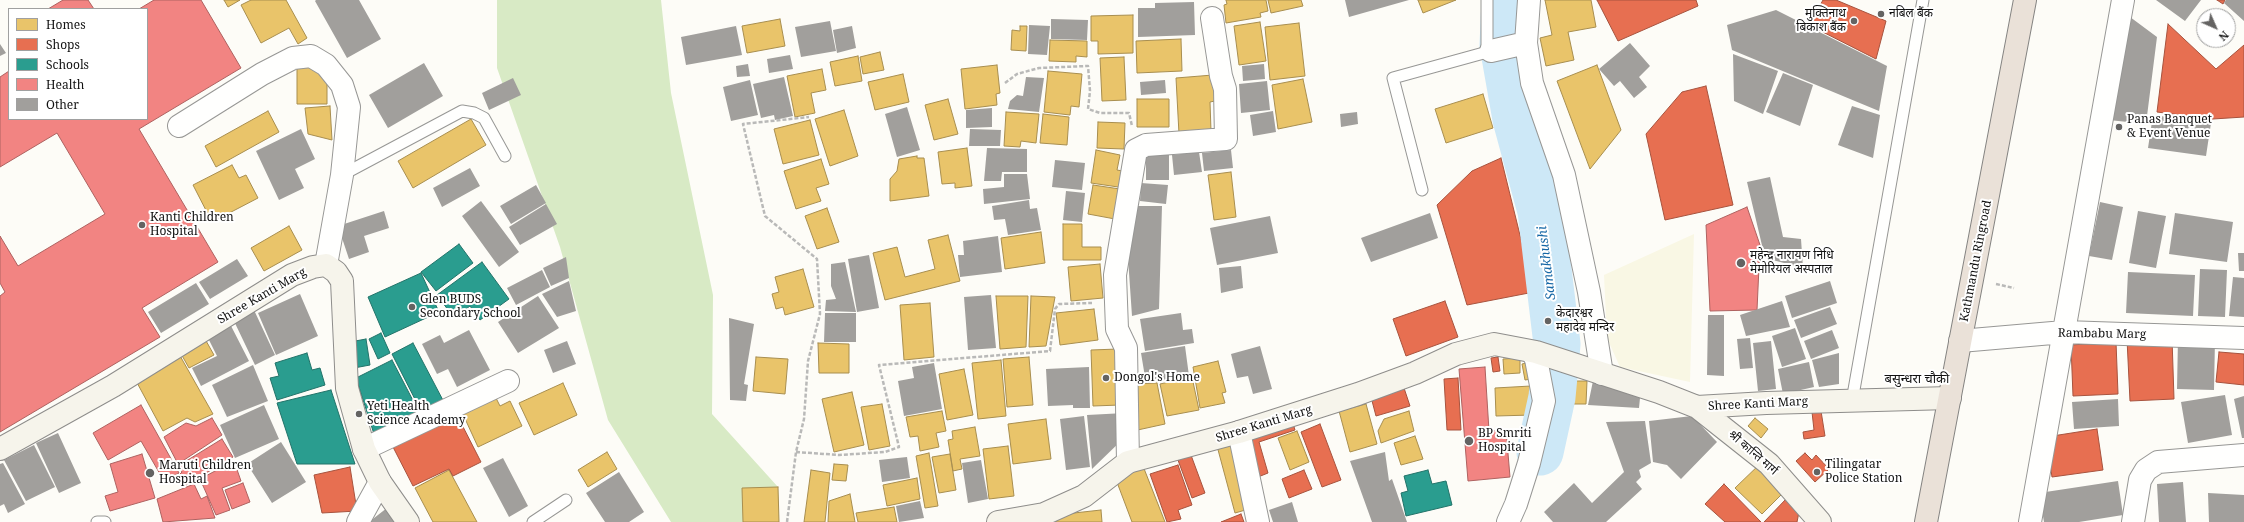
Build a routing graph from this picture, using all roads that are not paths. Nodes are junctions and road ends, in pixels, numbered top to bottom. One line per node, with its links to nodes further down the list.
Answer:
1 (1487, 0): 8 (lane)
2 (1529, 0): 7 (street)
3 (1923, 0): 21 (lane)
4 (2025, 0): 16 (highway, Kathmandu Ringroad)
5 (2123, 0): 14 (street)
6 (1212, 18): 27 (street)
7 (1521, 45): 8 (street); 18 (street)
8 (1489, 51): 12 (lane)
9 (179, 126): 11 (street)
10 (505, 156): 11 (lane)
11 (342, 176): 13 (street)
12 (1422, 190)
13 (326, 265): 24 (street, Shree Kanti Marg); 25 (street)
14 (2064, 332): 15 (street, Rambabu Marg); 16 (street, Rambabu Marg); 40 (street)
15 (2244, 338)
16 (1960, 341): 20 (highway, Kathmandu Ringroad)
17 (1534, 352): 18 (street, Shree Kanti Marg); 23 (street, Shree Kanti Marg); 37 (street)
18 (1602, 374): 22 (street, Shree Kanti Marg)
19 (508, 381): 25 (street)
20 (1950, 398): 21 (street, Shree Kanti Marg); 39 (highway, Kathmandu Ringroad)
21 (1852, 401): 22 (street, Shree Kanti Marg)
22 (1697, 407): 38 (street, श्री कान्ति मार्ग)
23 (1239, 432): 27 (street, Shree Kanti Marg); 36 (street)
24 (0, 449)
25 (364, 449): 28 (street)
26 (2244, 455): 41 (street)
27 (1128, 462): 35 (street, Shree Kanti Marg)
28 (380, 482): 32 (street); 33 (street)
29 (566, 500): 34 (lane)
30 (97, 522): 31 (lane)
31 (105, 522)
32 (358, 522)
33 (408, 522)
34 (533, 522)
35 (998, 522)
36 (1258, 522)
37 (1508, 522)
38 (1820, 522)
39 (1926, 522)
40 (2030, 522)
41 (2133, 522)

